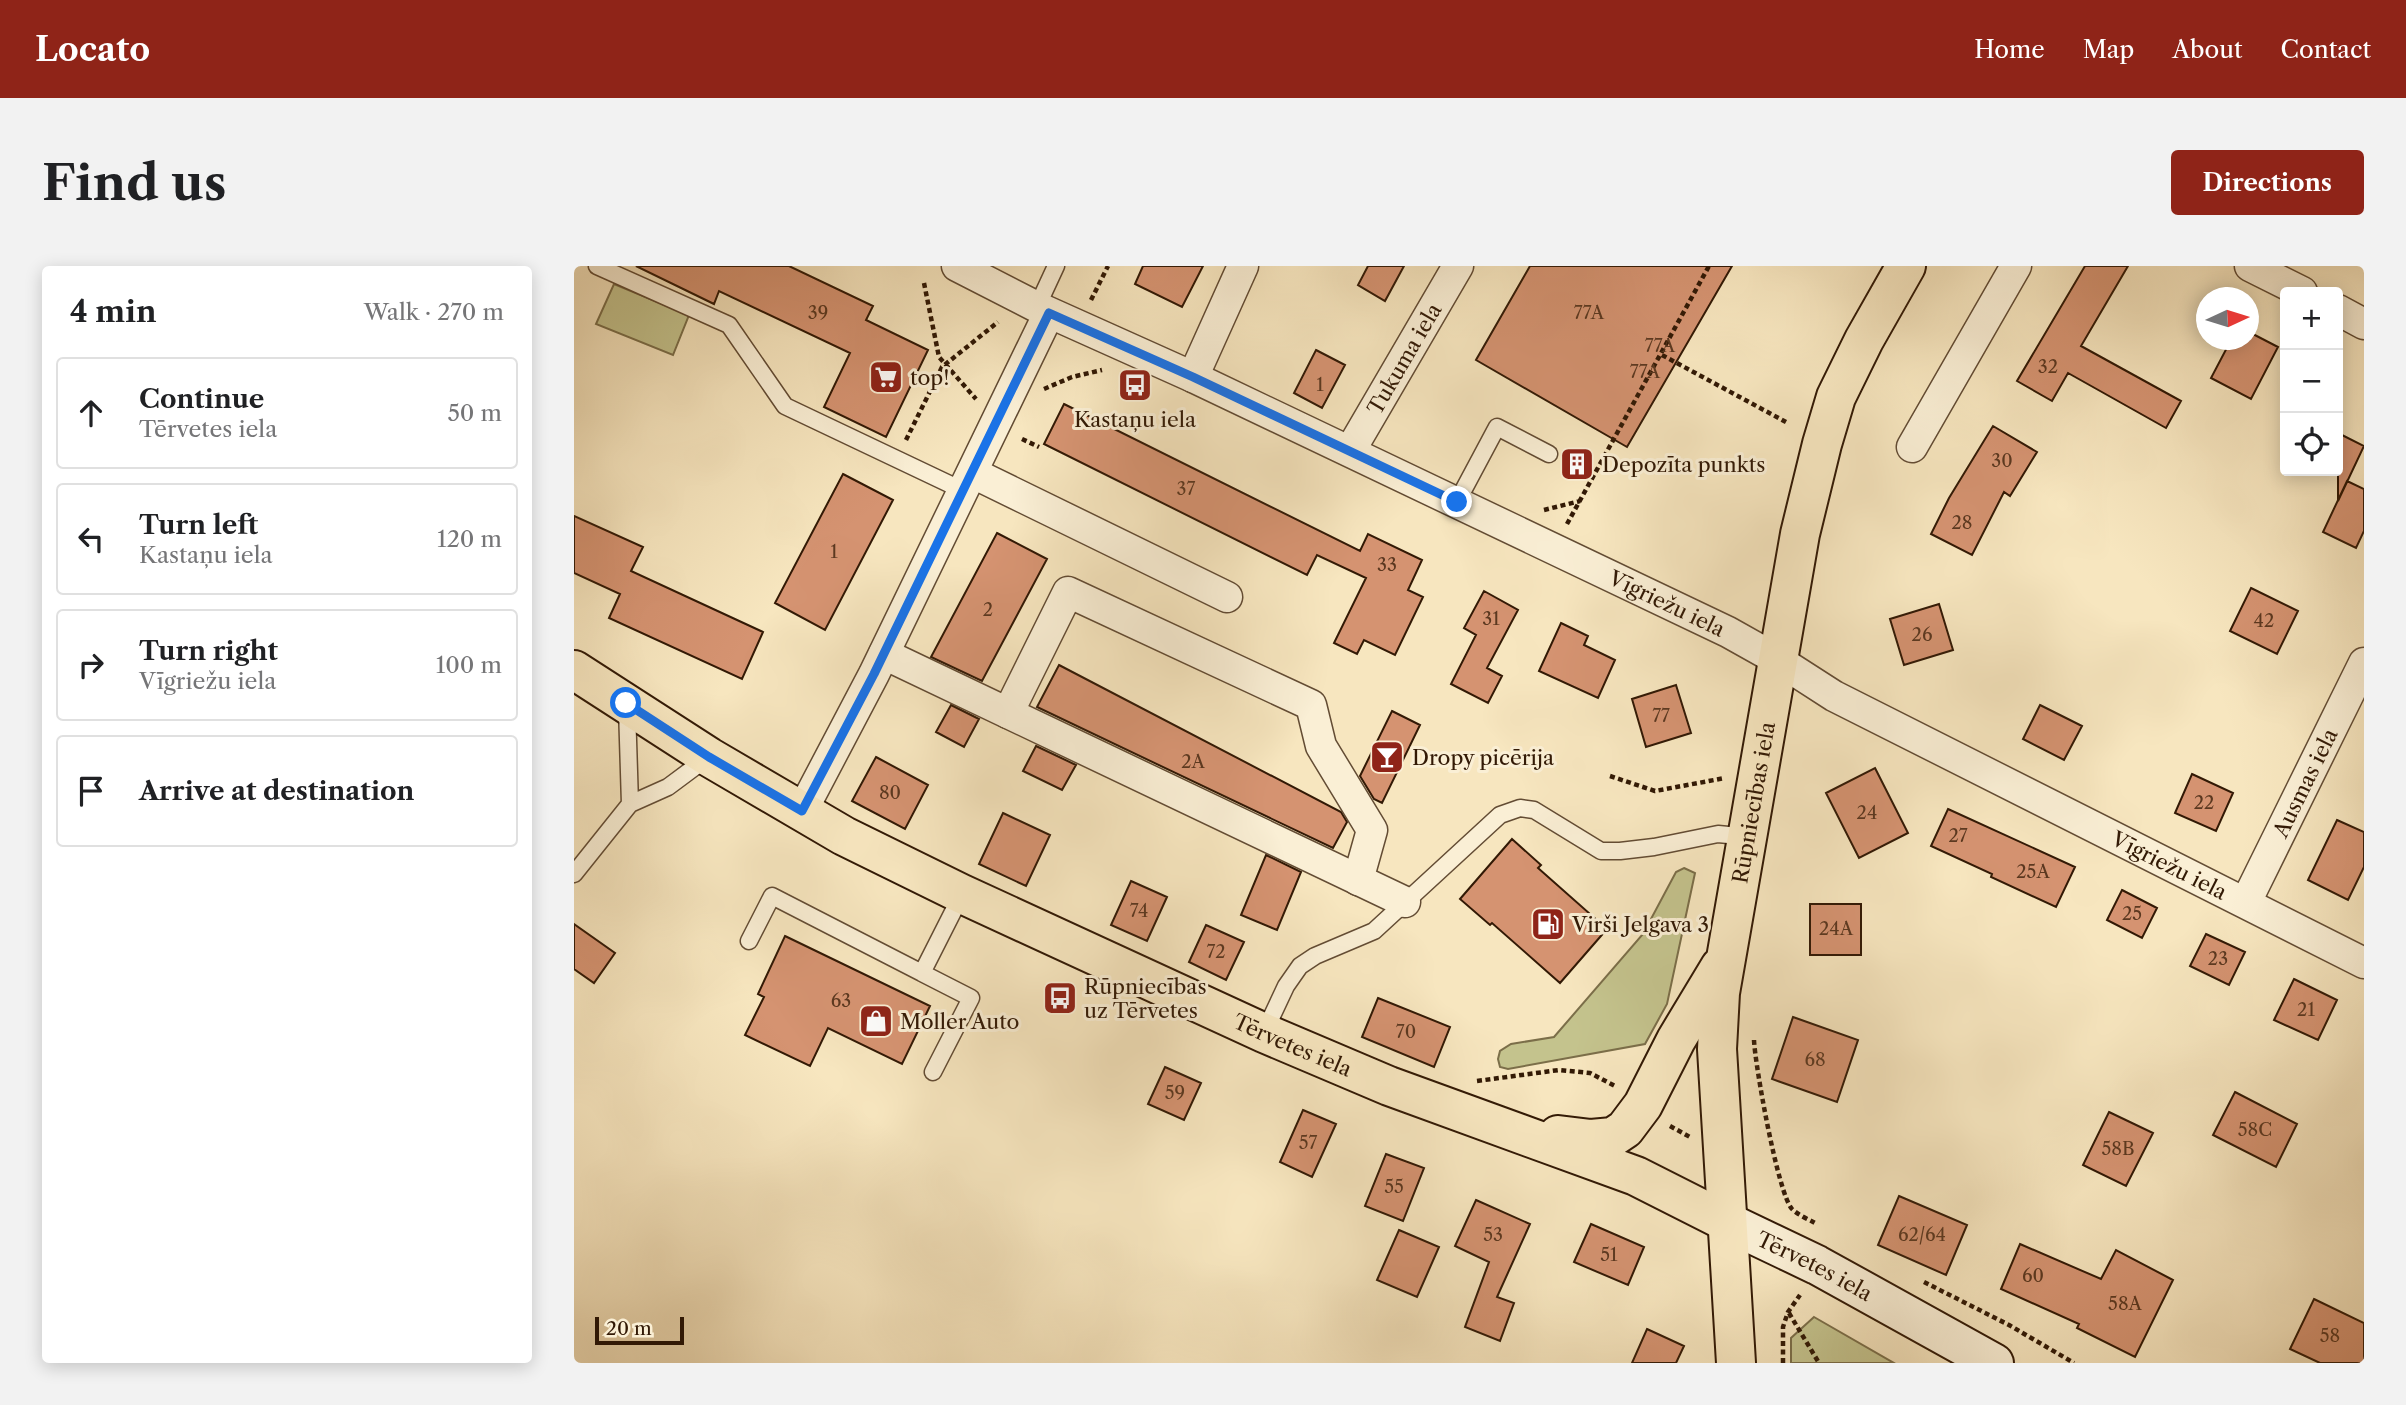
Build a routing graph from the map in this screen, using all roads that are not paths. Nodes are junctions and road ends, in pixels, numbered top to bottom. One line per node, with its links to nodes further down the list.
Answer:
1 (597, 266): 17 (lane)
2 (957, 266): 10 (street, Vīgriežu iela)
3 (1055, 266): 10 (lane)
4 (1243, 266): 13 (street)
5 (1458, 266): 15 (street, Tukuma iela)
6 (1906, 266): 21 (main road, Rūpniecības iela)
7 (2016, 266): 14 (street)
8 (2250, 266): 9 (street)
9 (2292, 287)
10 (1043, 310): 13 (street, Vīgriežu iela); 17 (street)
11 (2343, 313): 12 (street)
12 (2364, 324)
13 (1193, 377): 15 (street, Vīgriežu iela)
14 (1912, 447)
15 (1350, 451): 18 (street, Vīgriežu iela)
16 (1549, 454): 18 (lane)
17 (969, 482): 19 (street); 20 (street)
18 (1457, 502): 21 (street, Vīgriežu iela)
19 (1227, 597)
20 (884, 654): 25 (street); 28 (street)
21 (1778, 660): 29 (main road, Rūpniecības iela); 34 (street, Vīgriežu iela)
22 (2364, 663): 34 (street, Ausmas iela)
23 (574, 670): 24 (main road, Tērvetes iela)
24 (626, 703): 26 (main road, Tērvetes iela); 27 (lane)
25 (1008, 713): 31 (street); 31 (street)
26 (709, 757): 27 (lane); 28 (main road, Tērvetes iela)
27 (630, 804): 30 (lane)
28 (802, 811): 32 (main road, Tērvetes iela)
29 (1749, 837): 33 (lane); 36 (main road, Rūpniecības iela)
30 (574, 874)
31 (1358, 880): 33 (street)
32 (962, 894): 38 (lane); 39 (main road, Tērvetes iela)
33 (1405, 902): 39 (lane)
34 (2246, 902): 37 (street, Vīgriežu iela)
35 (749, 941): 38 (lane)
36 (1726, 956): 41 (main road); 42 (main road, Rūpniecības iela)
37 (2364, 963)
38 (922, 973): 40 (lane)
39 (1264, 1033): 41 (main road, Tērvetes iela)
40 (933, 1072)
41 (1531, 1137): 42 (main road, Tērvetes iela)
42 (1727, 1222): 43 (main road, Rūpniecības iela); 44 (main road, Tērvetes iela)
43 (1736, 1363)
44 (1994, 1363)

